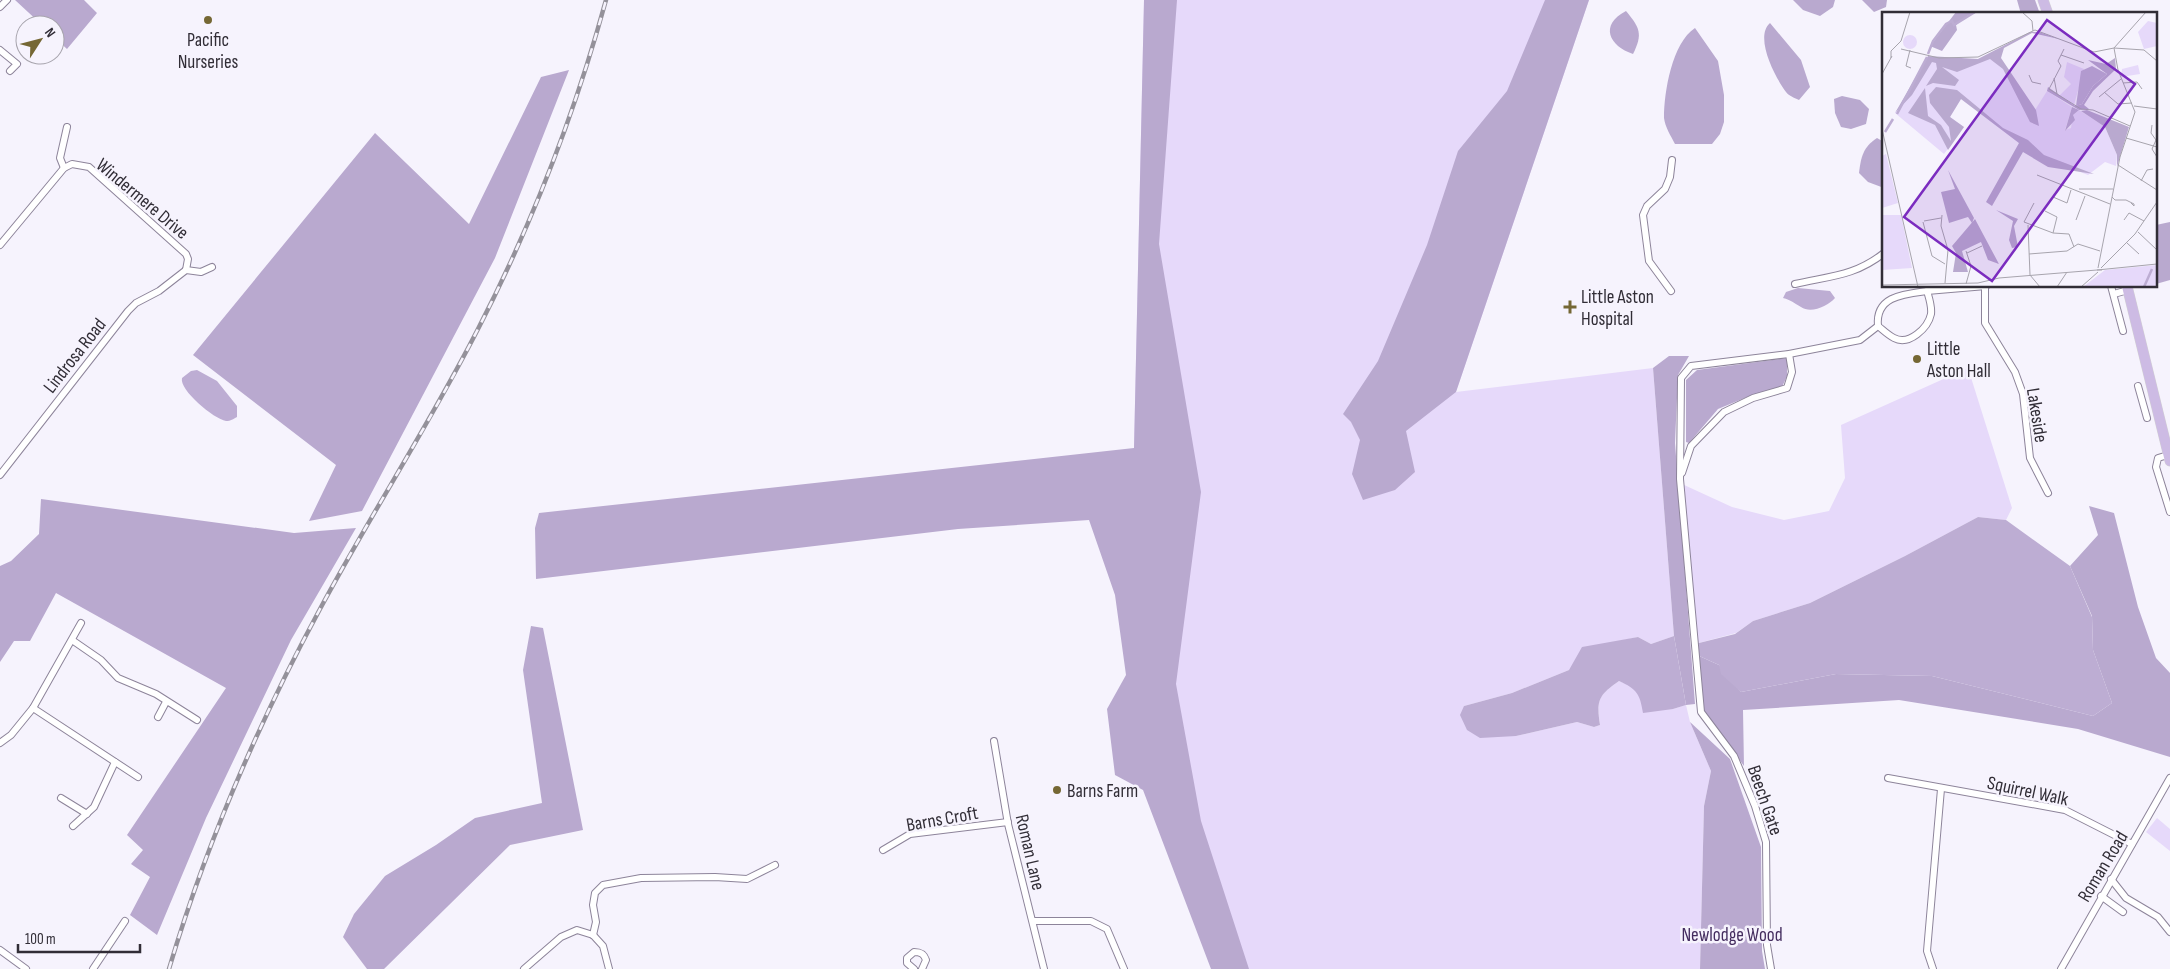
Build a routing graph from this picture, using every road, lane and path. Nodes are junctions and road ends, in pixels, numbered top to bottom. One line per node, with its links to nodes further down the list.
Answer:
1 (6, 0): 3 (street)
2 (2043, 0): 4 (main road)
3 (0, 7)
4 (2047, 12)
5 (0, 50): 6 (street)
6 (15, 62)
7 (16, 65): 8 (street)
8 (10, 71)
9 (66, 126): 11 (street)
10 (1672, 160): 21 (street)
11 (64, 168): 12 (street); 15 (street, Windermere Drive)
12 (0, 245)
13 (1882, 255): 16 (street)
14 (212, 267): 15 (street)
15 (186, 270): 32 (street, Lindrosa Road)
16 (1795, 284)
17 (1962, 288): 22 (street)
18 (1985, 288): 34 (street, Lakeside)
19 (2111, 288): 23 (street)
20 (2127, 288): 23 (street); 28 (main road)
21 (1670, 291)
22 (1927, 291): 24 (street); 24 (street)
23 (2114, 294): 25 (street)
24 (1878, 326): 26 (street)
25 (2122, 331)
26 (1789, 354): 33 (street); 33 (street)
27 (2138, 386): 29 (street)
28 (2157, 406): 29 (street); 31 (main road)
29 (2145, 408): 30 (street)
30 (2147, 418)
31 (2169, 458): 35 (street)
32 (0, 475)
33 (1680, 480): 74 (street, Beech Gate)
34 (2048, 493)
35 (2170, 512)
36 (81, 624): 37 (street)
37 (72, 640): 38 (street); 39 (street)
38 (166, 702): 40 (street); 41 (street)
39 (33, 708): 43 (street); 44 (street)
40 (158, 717)
41 (198, 720)
42 (994, 741): 51 (street, Roman Lane)
43 (0, 743)
44 (114, 762): 45 (street); 50 (street)
45 (138, 777)
46 (1888, 778): 48 (street, Squirrel Walk)
47 (2170, 778): 53 (street, Roman Road)
48 (1941, 789): 53 (street, Squirrel Walk); 75 (street)
49 (61, 798): 50 (street)
50 (87, 814): 52 (street)
51 (1008, 822): 54 (street, Barns Croft); 60 (street, Roman Lane)
52 (73, 826)
53 (2132, 844): 56 (street, Roman Road)
54 (883, 850)
55 (775, 864): 62 (street)
56 (2111, 879): 57 (street, Roman Road); 61 (street)
57 (2101, 896): 58 (street); 76 (street, Roman Road)
58 (2123, 912)
59 (125, 921): 64 (street)
60 (1033, 921): 72 (street, Roman Lane); 73 (street)
61 (2170, 932)
62 (593, 935): 68 (street); 69 (street)
63 (100, 942): 64 (street)
64 (107, 949): 67 (street)
65 (0, 950): 66 (street)
66 (26, 969)
67 (93, 969)
68 (524, 969)
69 (609, 969)
70 (914, 969): 71 (street)
71 (922, 969)
72 (1044, 969)
73 (1124, 969)
74 (1771, 969)
75 (1933, 969)
76 (2061, 969)

